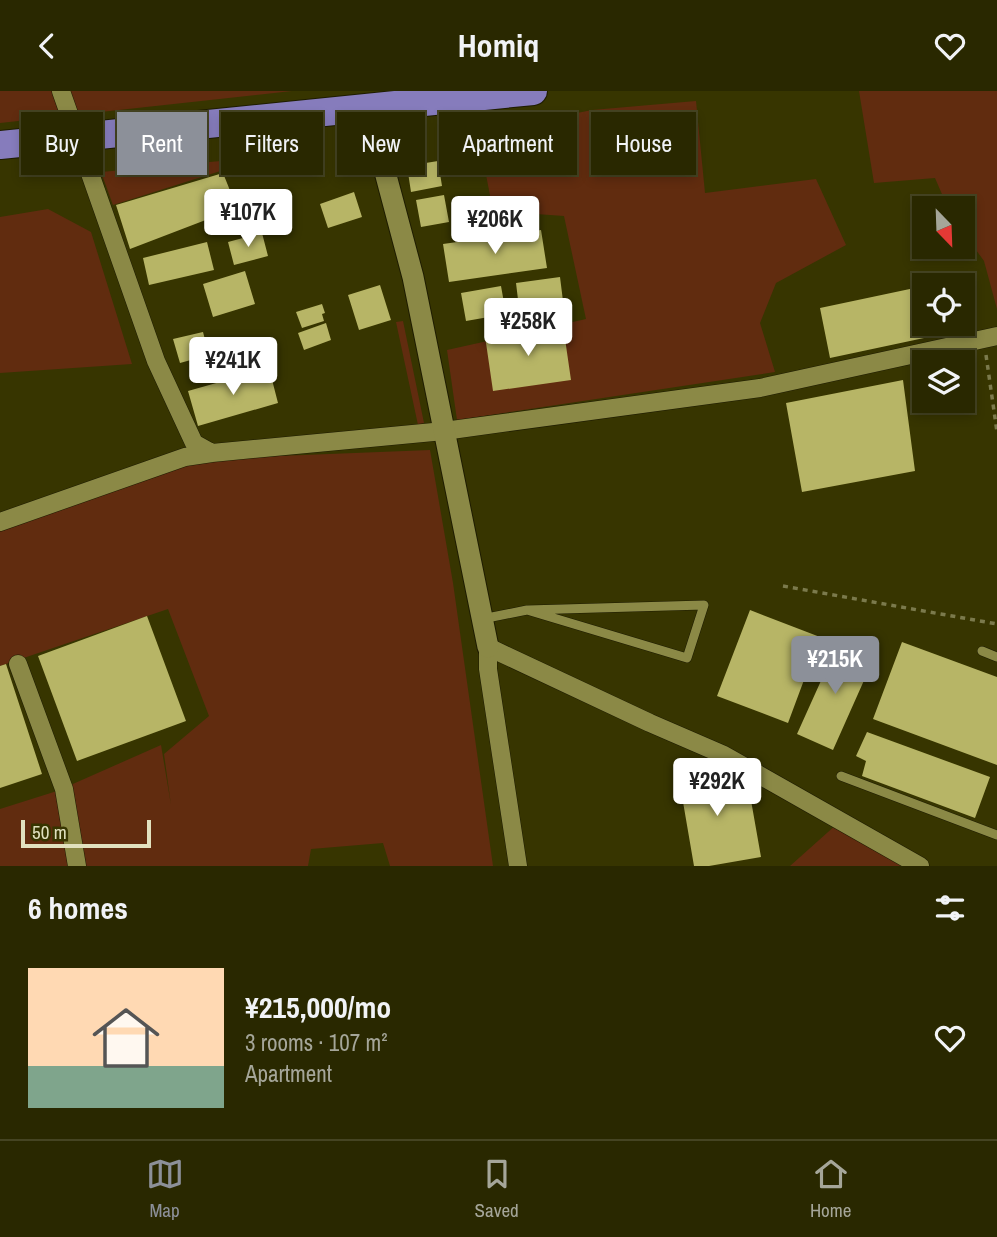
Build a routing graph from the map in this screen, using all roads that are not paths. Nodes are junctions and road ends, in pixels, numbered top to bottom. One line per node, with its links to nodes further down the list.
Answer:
1 (61, 91): 4 (street)
2 (533, 91): 3 (highway)
3 (368, 108): 5 (highway); 10 (street)
4 (68, 112)
5 (103, 134)
6 (21, 143): 7 (highway)
7 (0, 145)
8 (90, 175): 11 (street)
9 (990, 337): 10 (street)
10 (444, 431): 11 (street); 14 (street)
11 (212, 453): 12 (street)
12 (0, 522)
13 (527, 610): 13 (lane); 14 (lane)
14 (482, 619): 15 (street)
15 (488, 647): 22 (street); 23 (street)
16 (982, 651): 17 (lane)
17 (997, 657)
18 (18, 664): 21 (street)
19 (841, 776): 20 (lane)
20 (997, 835)
21 (77, 866)
22 (518, 866)
23 (920, 866)

